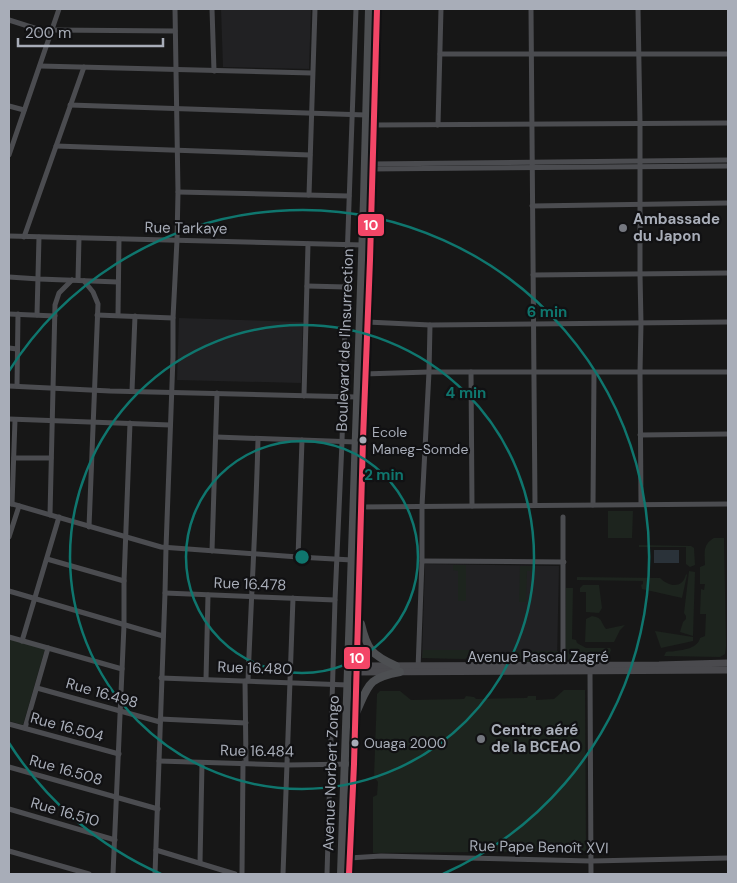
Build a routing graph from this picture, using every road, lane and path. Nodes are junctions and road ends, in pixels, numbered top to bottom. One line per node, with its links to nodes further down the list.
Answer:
1 (59, 9): 13 (street)
2 (175, 9): 12 (street)
3 (212, 9): 21 (street)
4 (316, 9): 22 (street)
5 (356, 9): 28 (street)
6 (369, 9): 29 (main road, Boulevard de l'Insurrection)
7 (377, 9): 34 (main road, Boulevard de l'Insurrection)
8 (441, 9): 14 (street)
9 (531, 9): 15 (street)
10 (638, 9): 17 (street)
11 (9, 20): 13 (street)
12 (175, 31): 13 (street); 20 (street)
13 (51, 32): 18 (street)
14 (440, 54): 15 (street); 32 (street)
15 (532, 54): 17 (street); 33 (street)
16 (728, 54): 17 (street)
17 (638, 55): 30 (street)
18 (40, 66): 19 (street); 26 (street)
19 (84, 67): 20 (street); 23 (street)
20 (176, 69): 21 (street); 25 (street)
21 (214, 71): 22 (street)
22 (312, 73): 27 (street)
23 (70, 105): 25 (street); 35 (street)
24 (9, 106): 26 (street)
25 (176, 108): 27 (street); 36 (street)
26 (24, 110): 37 (street)
27 (311, 113): 28 (street); 38 (street)
28 (352, 114): 29 (street); 47 (street)
29 (366, 115): 42 (main road, Boulevard de l'Insurrection)
30 (640, 123): 31 (street); 33 (street); 40 (street)
31 (728, 123)
32 (438, 124): 33 (street); 34 (street)
33 (533, 124): 41 (street)
34 (374, 125): 42 (main road, Boulevard de l'Insurrection)
35 (56, 146): 36 (street); 52 (street)
36 (177, 150): 38 (street); 45 (street)
37 (9, 153)
38 (310, 155): 46 (street)
39 (728, 160): 40 (street)
40 (640, 161): 41 (street); 44 (street)
41 (532, 165): 42 (street); 44 (street); 50 (street)
42 (369, 166): 59 (main road, Boulevard de l'Insurrection); 77 (main road, Boulevard de l'Insurrection)
43 (728, 166): 44 (street)
44 (640, 168): 49 (street)
45 (178, 192): 46 (street); 56 (street)
46 (309, 195): 47 (street)
47 (349, 196): 58 (street)
48 (728, 204): 49 (street)
49 (640, 205): 50 (street); 61 (street)
50 (532, 206): 62 (street)
51 (9, 236): 52 (street, Rue Tarkaye)
52 (24, 237): 53 (street, Rue Tarkaye)
53 (39, 237): 54 (street, Rue Tarkaye); 64 (street)
54 (79, 238): 55 (street, Rue Tarkaye); 65 (street)
55 (119, 239): 56 (street, Rue Tarkaye); 66 (street)
56 (177, 240): 57 (street, Rue Tarkaye); 76 (street)
57 (308, 244): 58 (street, Rue Tarkaye); 67 (street)
58 (347, 245): 59 (street, Rue Tarkaye); 68 (street)
59 (362, 245): 90 (main road, Boulevard de l'Insurrection)
60 (728, 273): 61 (street)
61 (640, 274): 62 (street); 79 (street)
62 (533, 275): 81 (street)
63 (9, 277): 64 (street)
64 (39, 279): 65 (street); 71 (street)
65 (78, 280): 66 (street); 72 (street); 74 (street)
66 (118, 282): 73 (street)
67 (307, 286): 68 (street); 98 (street)
68 (346, 287): 99 (street)
69 (9, 314): 70 (street)
70 (18, 314): 71 (street); 83 (street)
71 (37, 315): 74 (street)
72 (97, 315): 73 (street); 94 (street)
73 (118, 315): 75 (street)
74 (55, 316): 93 (street)
75 (135, 316): 76 (street); 95 (street)
76 (173, 318): 96 (street)
77 (367, 322): 80 (street); 90 (main road, Boulevard de l'Insurrection)
78 (728, 322): 79 (street)
79 (641, 323): 81 (street); 88 (street)
80 (430, 324): 81 (street); 84 (street)
81 (533, 324): 86 (street)
82 (9, 348): 83 (street)
83 (18, 348): 92 (street)
84 (429, 372): 85 (street); 90 (street); 121 (street)
85 (471, 372): 86 (street); 122 (street)
86 (534, 372): 87 (street); 118 (street)
87 (594, 372): 88 (street); 119 (street)
88 (640, 372): 89 (street); 107 (street)
89 (728, 372)
90 (361, 374): 100 (main road, Boulevard de l'Insurrection); 123 (main road, Boulevard de l'Insurrection)
91 (9, 386): 92 (street)
92 (17, 386): 93 (street)
93 (53, 388): 94 (street); 102 (street)
94 (94, 390): 95 (street); 103 (street)
95 (132, 391): 96 (street)
96 (172, 392): 97 (street); 105 (street)
97 (218, 393): 98 (street); 108 (street)
98 (304, 396): 99 (street)
99 (343, 397): 100 (street); 111 (street)
100 (357, 397): 112 (main road, Boulevard de l'Insurrection)
101 (12, 419): 102 (street); 113 (street)
102 (52, 420): 103 (street); 114 (street)
103 (93, 422): 104 (street); 127 (street)
104 (130, 423): 105 (street); 129 (street)
105 (170, 424): 130 (street)
106 (728, 434): 107 (street)
107 (640, 435): 116 (street)
108 (216, 437): 109 (street); 131 (street)
109 (258, 439): 110 (street); 132 (street)
110 (302, 440): 111 (street); 133 (street)
111 (342, 442): 112 (street); 135 (street)
112 (356, 442): 123 (main road, Boulevard de l'Insurrection)
113 (14, 458): 114 (street); 115 (street)
114 (51, 458): 124 (street)
115 (10, 503): 120 (street)
116 (641, 504): 117 (street); 119 (street)
117 (728, 504)
118 (535, 505): 119 (street); 122 (street)
119 (593, 505)
120 (19, 506): 124 (street); 128 (street)
121 (422, 506): 122 (street); 123 (street); 137 (street)
122 (472, 506)
123 (357, 507): 136 (main road, Boulevard de l'Insurrection); 147 (main road, Boulevard de l'Insurrection)
124 (50, 515): 125 (street)
125 (58, 517): 127 (street); 134 (street)
126 (563, 517): 138 (street)
127 (89, 526): 129 (street)
128 (9, 537)
129 (126, 537): 130 (street); 139 (street)
130 (166, 548): 131 (street); 141 (street)
131 (212, 551): 132 (street)
132 (253, 553): 133 (street); 143 (street)
133 (298, 557): 135 (street)
134 (46, 559): 139 (street); 145 (street)
135 (336, 559): 136 (street); 146 (street)
136 (352, 560): 156 (main road, Boulevard de l'Insurrection)
137 (422, 560): 138 (street); 158 (street)
138 (564, 562): 154 (street)
139 (124, 581): 148 (street)
140 (9, 591): 145 (street)
141 (165, 593): 142 (street, Rue 16.478); 149 (street)
142 (208, 595): 143 (street, Rue 16.478); 162 (street)
143 (251, 597): 144 (street, Rue 16.478); 163 (street)
144 (293, 598): 146 (street, Rue 16.478); 164 (street)
145 (35, 599): 148 (street); 151 (street)
146 (335, 600): 165 (street)
147 (358, 616): 156 (main road, Boulevard de l'Insurrection); 157 (main road)
148 (124, 625): 149 (street); 155 (street)
149 (163, 636): 161 (street)
150 (9, 637): 151 (street)
151 (22, 641): 152 (street)
152 (48, 648): 155 (street); 167 (street)
153 (728, 663): 154 (main road, Avenue Pascal Zagré)
154 (563, 668): 158 (main road, Avenue Pascal Zagré); 160 (main road, Avenue Pascal Zagré)
155 (122, 669): 168 (street)
156 (352, 669): 157 (main road, Avenue Pascal Zagré); 166 (main road, Avenue Norbert Zongo); 169 (main road, Avenue Norbert Zongo)
157 (398, 669): 158 (main road, Avenue Pascal Zagré); 169 (main road)
158 (418, 669)
159 (728, 670): 160 (main road, Avenue Pascal Zagré)
160 (590, 671): 190 (street)
161 (161, 678): 162 (street, Rue 16.480); 170 (street)
162 (206, 679): 163 (street, Rue 16.480)
163 (247, 681): 164 (street, Rue 16.480); 171 (street)
164 (289, 682): 165 (street, Rue 16.480); 178 (street)
165 (332, 684): 166 (street, Rue 16.480); 179 (street)
166 (348, 684): 180 (main road, Avenue Norbert Zongo)
167 (36, 688): 168 (street, Rue 16.498); 173 (street)
168 (120, 711): 170 (street, Rue 16.498); 174 (street)
169 (354, 717): 180 (main road, Avenue Norbert Zongo)
170 (160, 721): 171 (street, Rue 16.498); 175 (street)
171 (246, 723): 177 (street)
172 (9, 724): 173 (street, Rue 16.504)
173 (25, 728): 174 (street, Rue 16.504)
174 (119, 754): 182 (street)
175 (159, 761): 176 (street, Rue 16.484); 184 (street)
176 (202, 763): 177 (street, Rue 16.484); 191 (street)
177 (244, 764): 178 (street, Rue 16.484); 196 (street)
178 (287, 764): 179 (street, Rue 16.484); 197 (street)
179 (330, 764): 180 (street, Rue 16.484); 198 (street)
180 (350, 764): 188 (main road, Avenue Norbert Zongo); 199 (main road, Avenue Norbert Zongo)
181 (9, 767): 182 (street, Rue 16.508)
182 (117, 798): 184 (street, Rue 16.508); 185 (street)
183 (9, 809): 185 (street, Rue 16.510)
184 (158, 809): 186 (street)
185 (115, 840): 193 (street)
186 (156, 850): 191 (street); 194 (street)
187 (9, 851): 192 (street)
188 (349, 858): 190 (street, Rue Pape Benoît XVI); 200 (main road, Avenue Norbert Zongo)
189 (728, 858): 190 (street, Rue Pape Benoît XVI)
190 (591, 861): 201 (street)
191 (200, 863): 195 (street)
192 (89, 874)
193 (114, 874)
194 (155, 874)
195 (235, 874)
196 (242, 874)
197 (282, 874)
198 (327, 874)
199 (341, 874)
200 (349, 874)
201 (591, 874)

